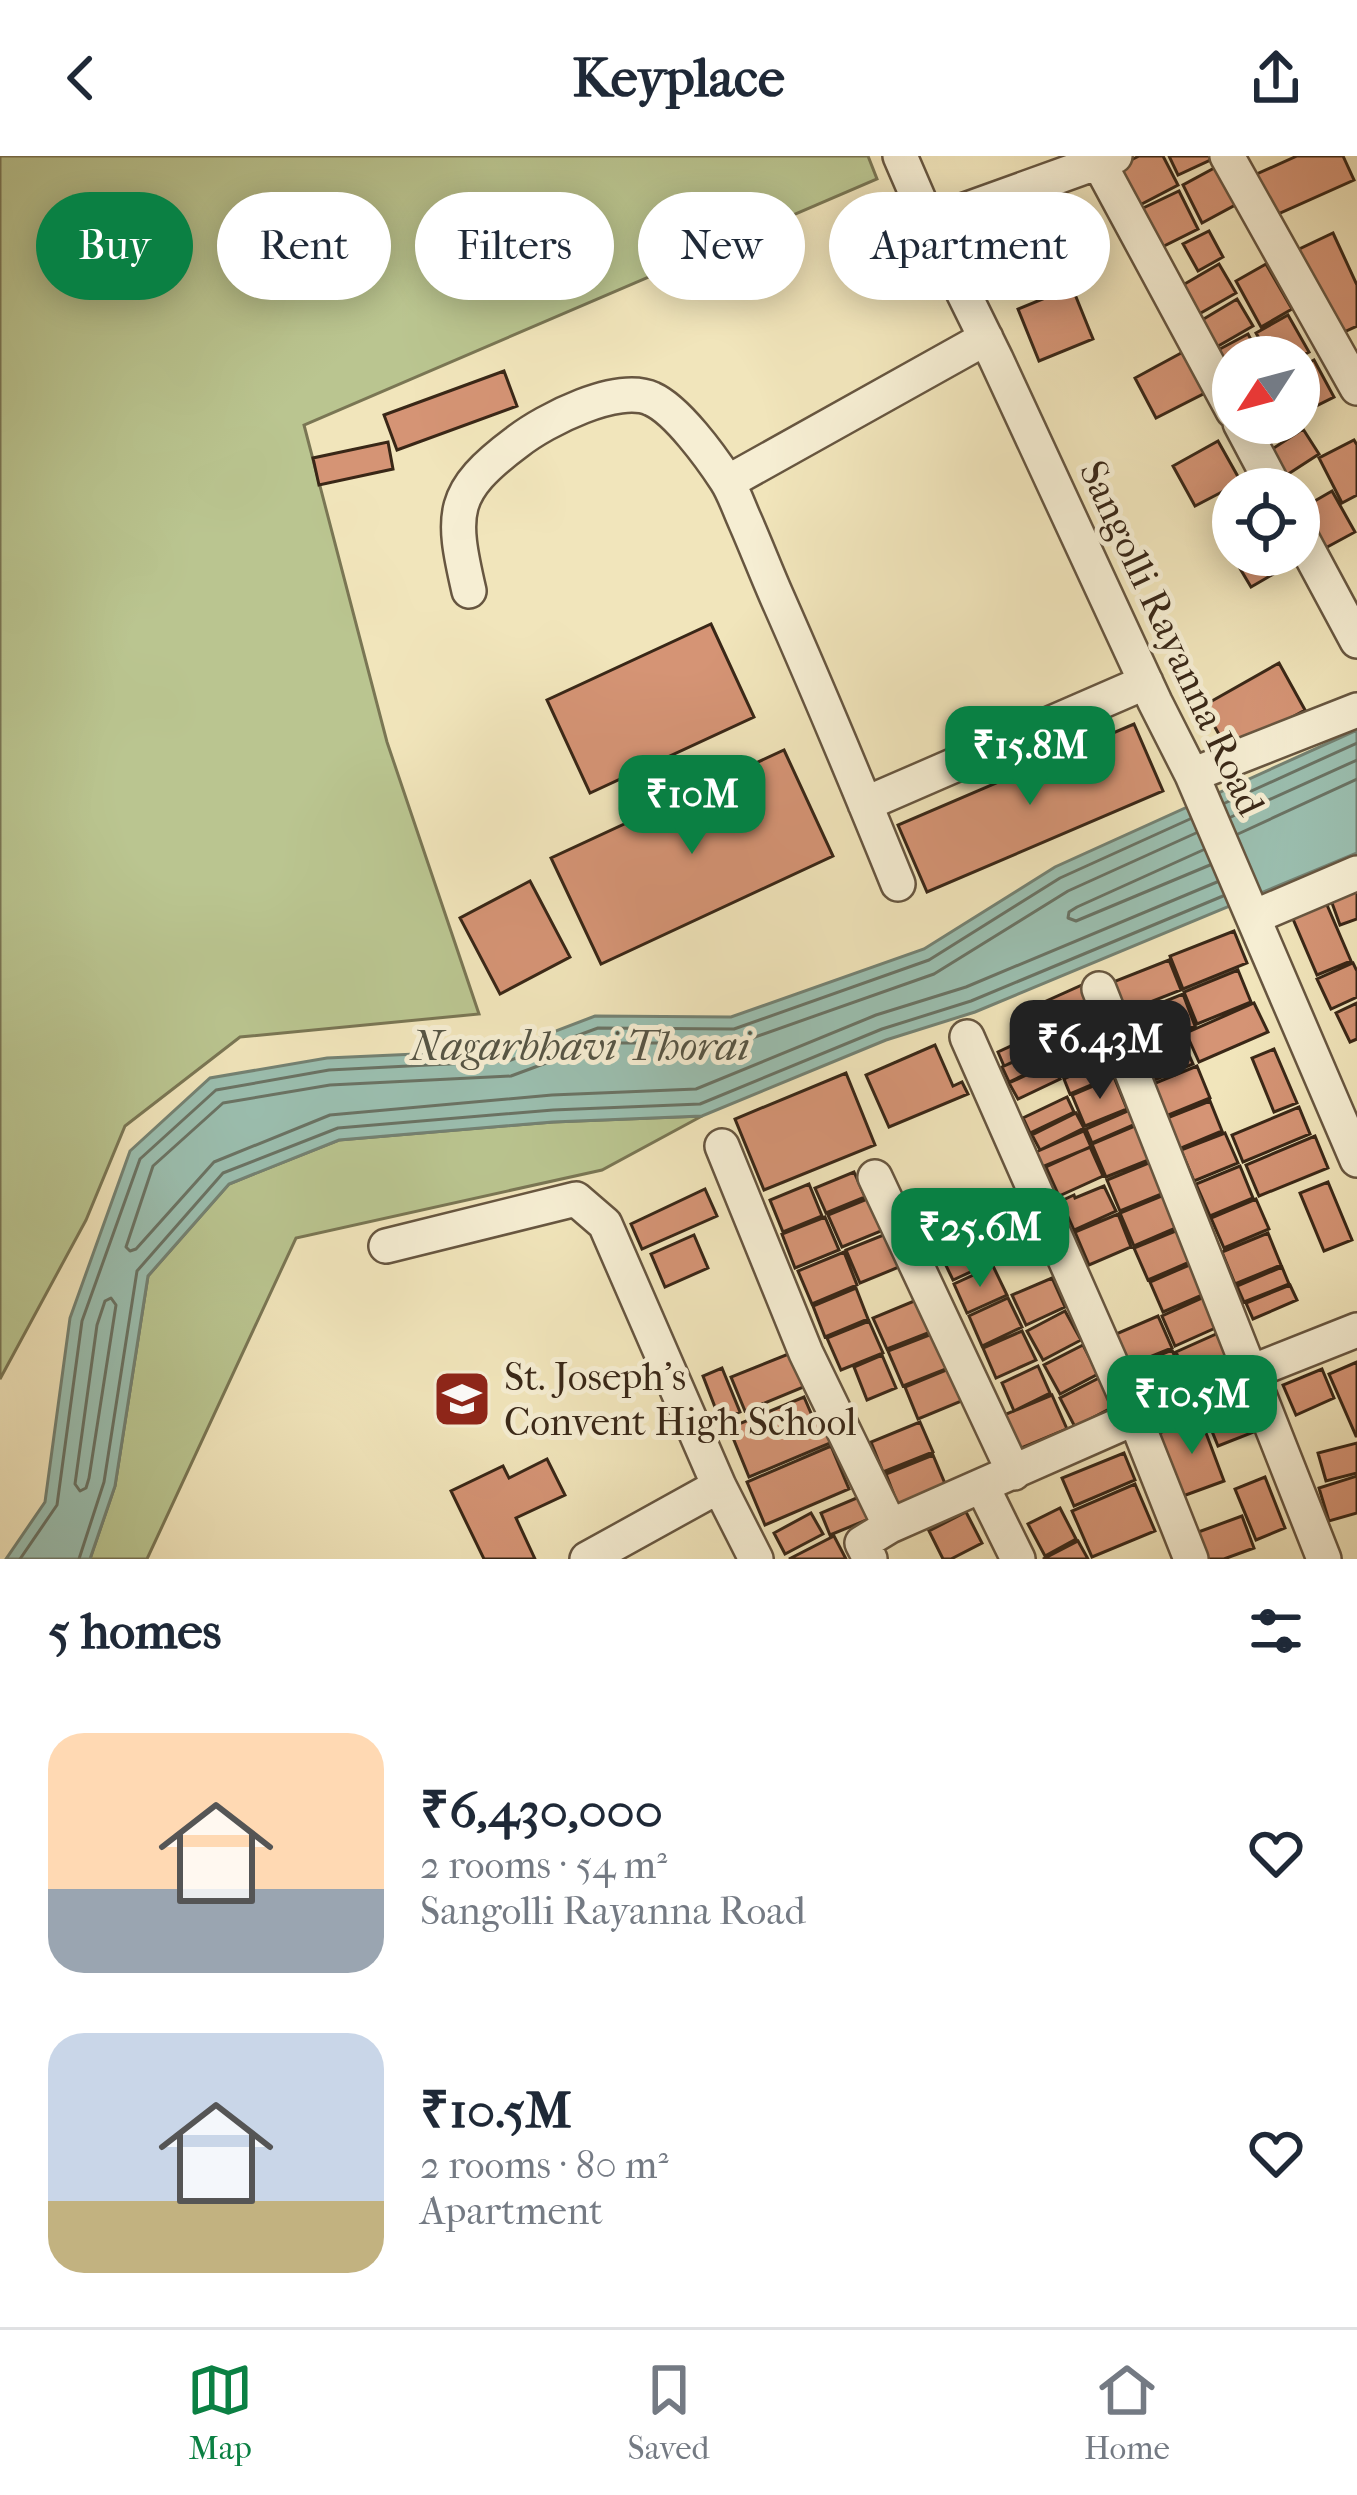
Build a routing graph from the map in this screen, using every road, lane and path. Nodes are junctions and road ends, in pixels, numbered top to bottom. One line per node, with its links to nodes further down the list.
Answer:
1 (900, 156): 5 (street, Sangolli Rayanna Road)
2 (1227, 156): 10 (street)
3 (1107, 159): 4 (street); 9 (street)
4 (1044, 169): 6 (street)
5 (915, 192)
6 (996, 192)
7 (967, 300): 8 (street, Sangolli Rayanna Road)
8 (986, 338): 11 (street); 15 (street, Sangolli Rayanna Road)
9 (1212, 369)
10 (1357, 388)
11 (728, 482): 13 (street); 18 (street)
12 (1320, 572): 14 (street)
13 (469, 591)
14 (1357, 641)
15 (1146, 682): 17 (street, Sangolli Rayanna Road); 18 (street)
16 (1357, 710): 17 (street)
17 (1196, 784): 21 (street, Sangolli Rayanna Road)
18 (866, 804): 20 (street)
19 (1357, 873): 21 (street)
20 (898, 884)
21 (1251, 911): 25 (street, Sangolli Rayanna Road)
22 (1100, 989): 29 (street)
23 (967, 1037): 30 (street)
24 (722, 1146): 33 (street)
25 (1357, 1160)
26 (874, 1177): 31 (street)
27 (386, 1246): 32 (street)
28 (1357, 1330): 29 (street)
29 (1252, 1372): 30 (street); 39 (street)
30 (1135, 1418): 31 (street); 38 (street)
31 (998, 1479): 33 (street); 37 (street)
32 (718, 1486): 34 (street); 35 (street)
33 (890, 1526): 36 (street)
34 (587, 1559)
35 (756, 1559)
36 (870, 1559)
37 (1018, 1559)
38 (1191, 1559)
39 (1324, 1559)

